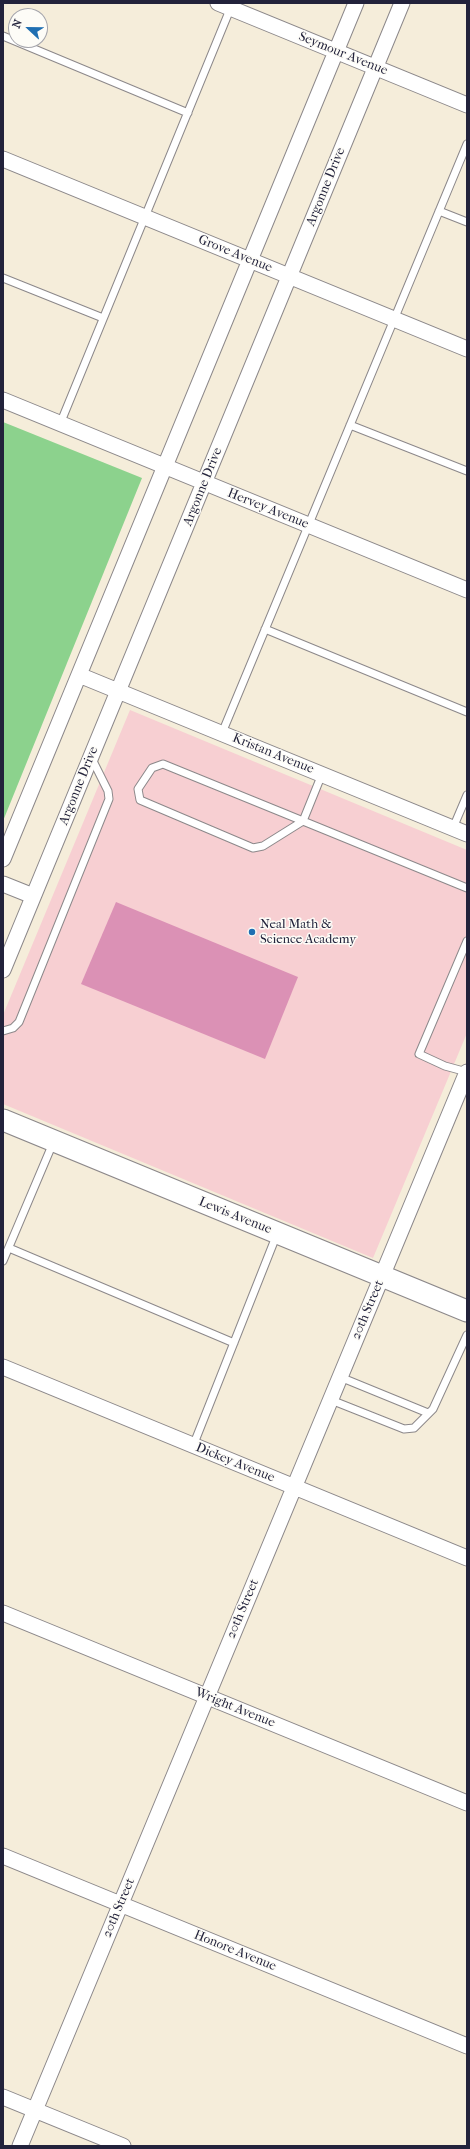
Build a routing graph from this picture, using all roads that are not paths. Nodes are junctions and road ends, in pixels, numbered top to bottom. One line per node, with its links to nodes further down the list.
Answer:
1 (356, 3): 5 (street)
2 (402, 3): 6 (street, Argonne Drive)
3 (227, 5): 5 (street, Seymour Avenue); 8 (lane)
4 (3, 36): 8 (lane)
5 (336, 51): 6 (street, Seymour Avenue); 14 (street)
6 (375, 68): 7 (street, Seymour Avenue); 15 (street, Argonne Drive)
7 (467, 105)
8 (188, 113): 12 (lane)
9 (467, 144): 11 (lane)
10 (3, 159): 12 (street, Grove Avenue)
11 (439, 211): 13 (lane); 18 (lane)
12 (145, 216): 14 (street, Grove Avenue); 17 (lane)
13 (467, 222)
14 (250, 260): 15 (street, Grove Avenue); 23 (street)
15 (290, 276): 18 (street, Grove Avenue); 25 (street, Argonne Drive)
16 (3, 278): 17 (lane)
17 (103, 318): 21 (lane)
18 (394, 319): 19 (street, Grove Avenue); 22 (lane)
19 (467, 349)
20 (3, 400): 21 (street, Hervey Avenue)
21 (60, 424): 23 (street, Hervey Avenue)
22 (350, 425): 24 (lane); 26 (lane)
23 (165, 466): 25 (street, Hervey Avenue); 29 (street)
24 (467, 471)
25 (204, 483): 26 (street, Hervey Avenue); 30 (street, Argonne Drive)
26 (308, 525): 27 (street, Hervey Avenue); 28 (lane)
27 (467, 590)
28 (265, 629): 31 (lane); 32 (lane)
29 (79, 675): 30 (street, Kristan Avenue); 39 (street)
30 (118, 691): 32 (street, Kristan Avenue); 33 (street, Argonne Drive)
31 (467, 712)
32 (222, 733): 34 (street, Kristan Avenue)
33 (91, 757): 42 (street, Argonne Drive); 45 (lane)
34 (322, 774): 36 (lane); 37 (street, Kristan Avenue)
35 (467, 795): 37 (lane)
36 (303, 821): 36 (lane); 41 (lane)
37 (453, 828): 38 (street, Kristan Avenue)
38 (467, 834)
39 (3, 859)
40 (3, 884): 42 (street)
41 (467, 888)
42 (33, 896): 44 (street, Argonne Drive)
43 (467, 941): 46 (lane)
44 (3, 970)
45 (3, 1031)
46 (467, 1072): 52 (street, 20th Street)
47 (3, 1120): 48 (main road, Lewis Avenue)
48 (54, 1141): 49 (main road, Lewis Avenue); 50 (lane)
49 (277, 1233): 52 (main road, Lewis Avenue); 55 (lane)
50 (9, 1248): 51 (lane); 55 (lane)
51 (3, 1261)
52 (382, 1276): 53 (main road, Lewis Avenue); 57 (street, 20th Street)
53 (467, 1311)
54 (467, 1335): 59 (lane)
55 (234, 1343): 60 (lane)
56 (3, 1367): 60 (street, Dickey Avenue)
57 (340, 1377): 58 (street, 20th Street); 59 (lane)
58 (331, 1400): 59 (lane); 61 (street, 20th Street)
59 (428, 1414)
60 (193, 1446): 61 (street, Dickey Avenue)
61 (294, 1487): 62 (street, Dickey Avenue); 64 (street, 20th Street)
62 (467, 1558)
63 (3, 1613): 64 (street, Wright Avenue)
64 (207, 1696): 65 (street, Wright Avenue); 67 (street, 20th Street)
65 (467, 1803)
66 (3, 1856): 67 (street, Honore Avenue)
67 (121, 1904): 68 (street, Honore Avenue); 70 (street, 20th Street)
68 (467, 2046)
69 (3, 2097): 70 (street)
70 (35, 2110): 71 (street, 20th Street); 72 (street)
71 (20, 2146)
72 (123, 2146)

